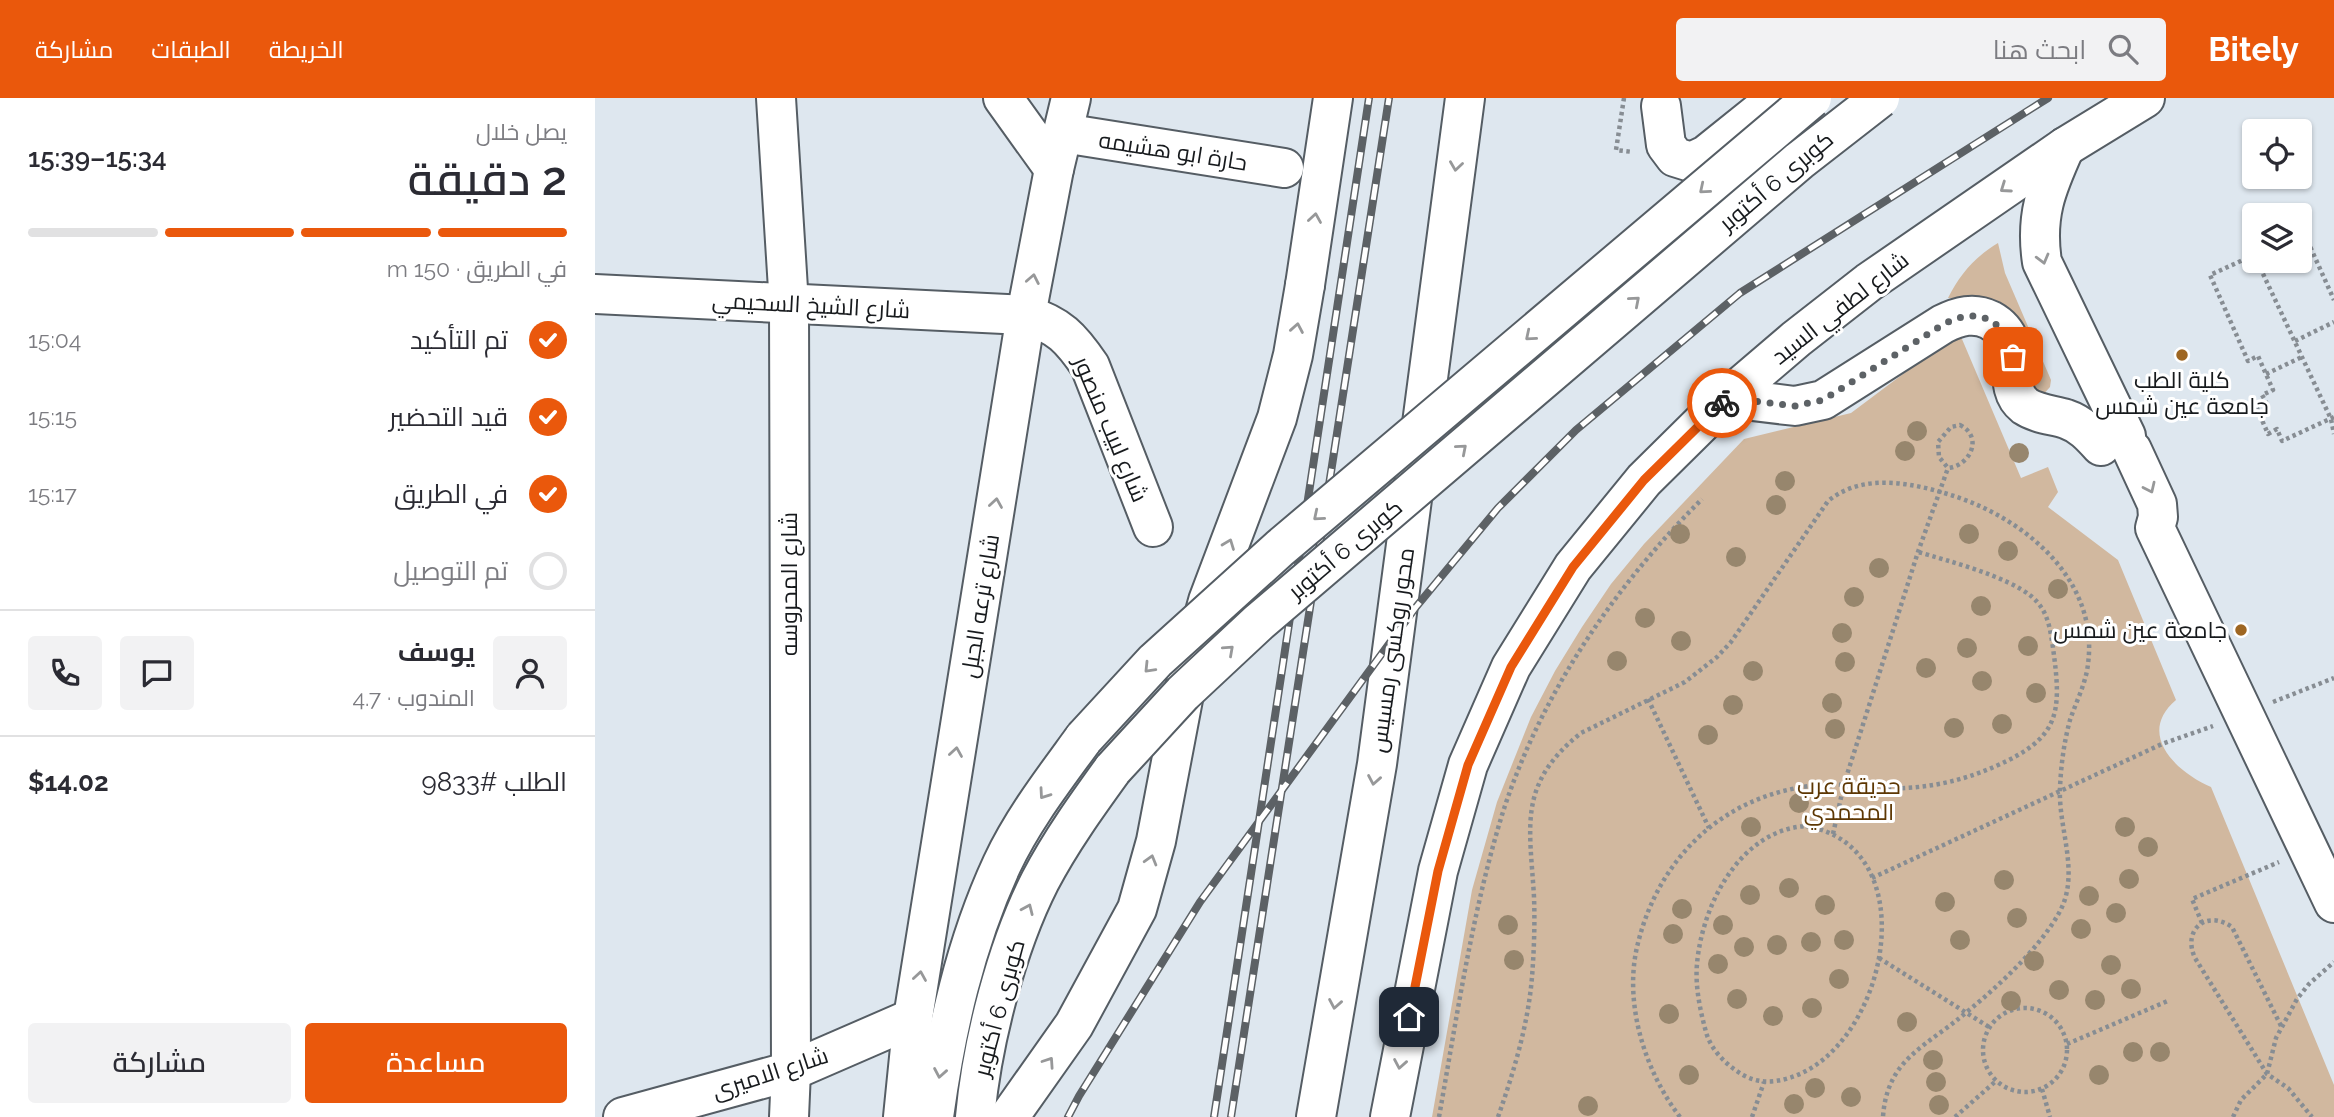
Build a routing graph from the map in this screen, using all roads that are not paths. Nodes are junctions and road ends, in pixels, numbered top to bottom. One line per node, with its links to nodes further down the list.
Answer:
1 (776, 98): 14 (main road, شارع المحروسه)
2 (1003, 98): 10 (main road)
3 (1333, 98): 29 (main road, one-way to 3, bridge)
4 (1465, 98): 30 (main road, محور روكسى رمسيس, one-way to 30)
5 (1777, 98): 9 (main road)
6 (1812, 98): 27 (main road, كوبرى 6 أكتوبر, one-way to 27, bridge)
7 (1880, 98): 28 (main road, كوبرى 6 أكتوبر, one-way to 7, bridge)
8 (2145, 98): 11 (main road, شارع لطفي السيد)
9 (1661, 106)
10 (1063, 133): 12 (main road, حارة ابو هشيمه); 15 (main road, شارع ترعه الجبل, one-way to 10)
11 (2065, 147): 16 (main road, one-way to 16); 17 (main road, شارع لطفي السيد, one-way to 17)
12 (1284, 168)
13 (595, 294): 14 (main road, شارع الشيخ السحيمي)
14 (789, 305): 15 (main road, شارع الشيخ السحيمي); 23 (main road, شارع المحروسه)
15 (1026, 315): 20 (main road, شارع لبيب منصور); 22 (main road, شارع ترعه الجبل, one-way to 15)
16 (2093, 368): 18 (main road); 19 (main road)
17 (1727, 398): 18 (main road); 31 (main road, شارع لطفي السيد, one-way to 31)
18 (2033, 410): 19 (main road)
19 (2116, 448): 21 (main road)
20 (1153, 527)
21 (2334, 903)
22 (913, 1018): 23 (main road, شارع الاميرى); 26 (main road, شارع ترعه الجبل)
23 (791, 1071): 24 (main road, شارع الاميرى); 25 (main road, شارع المحروسه)
24 (623, 1117)
25 (789, 1117)
26 (903, 1117)
27 (934, 1117)
28 (975, 1117)
29 (1009, 1117)
30 (1316, 1117)
31 (1390, 1117)

